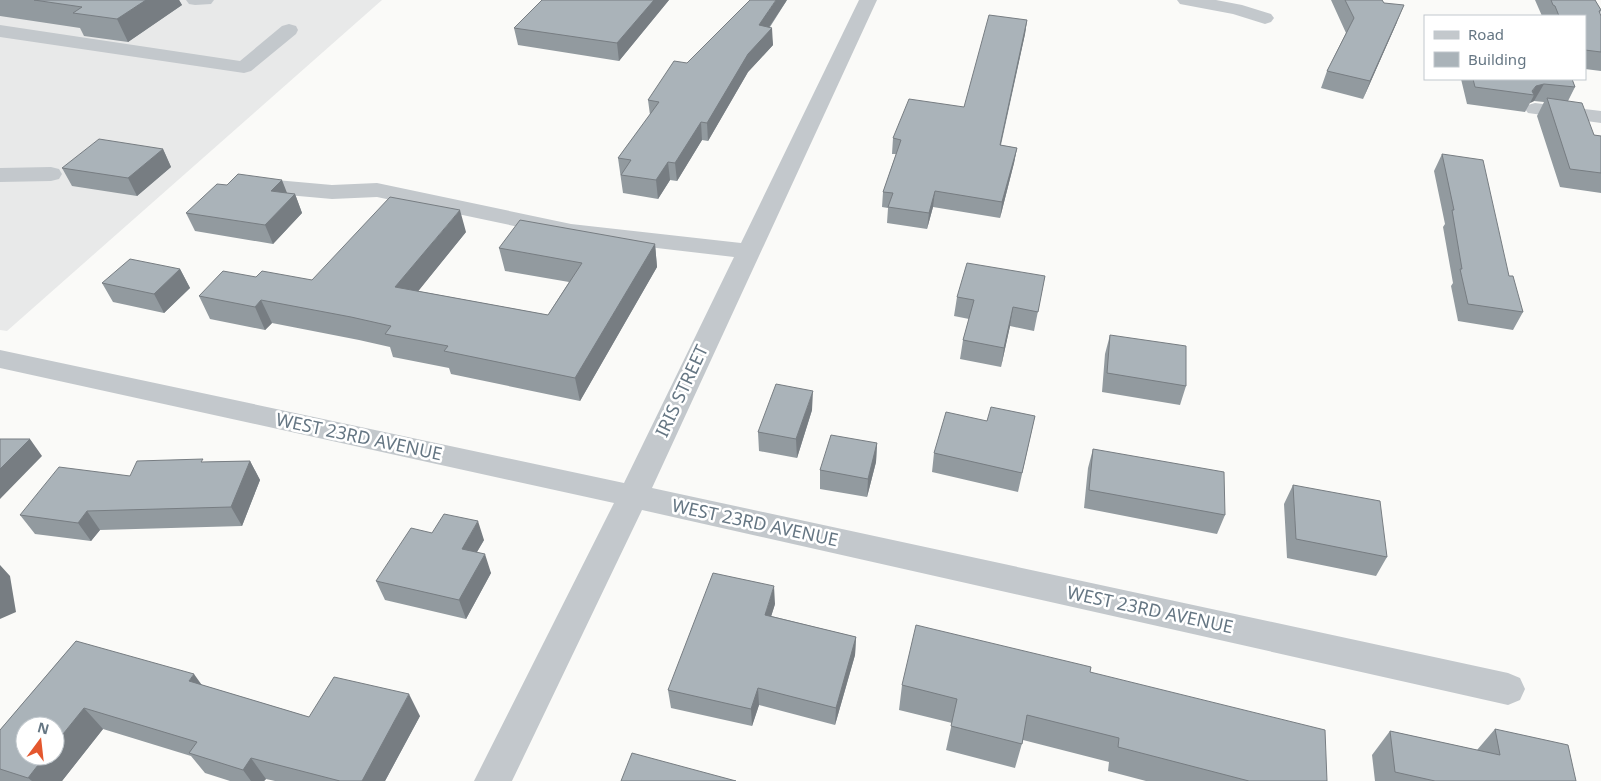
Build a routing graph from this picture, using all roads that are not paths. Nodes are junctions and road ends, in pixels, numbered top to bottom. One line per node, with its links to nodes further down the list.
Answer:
1 (195, 0): 2 (street)
2 (205, 0)
3 (868, 0): 13 (street, IRIS STREET)
4 (1186, 0): 5 (street)
5 (1265, 18)
6 (289, 30): 7 (street)
7 (0, 31)
8 (1535, 109): 9 (street)
9 (1601, 117)
10 (51, 174): 11 (street)
11 (0, 175)
12 (276, 187): 13 (street)
13 (749, 251): 15 (street, IRIS STREET)
14 (0, 359): 15 (street, WEST 23RD AVENUE)
15 (633, 496): 16 (street, WEST 23RD AVENUE); 17 (street, IRIS STREET)
16 (1508, 689)
17 (493, 781)

